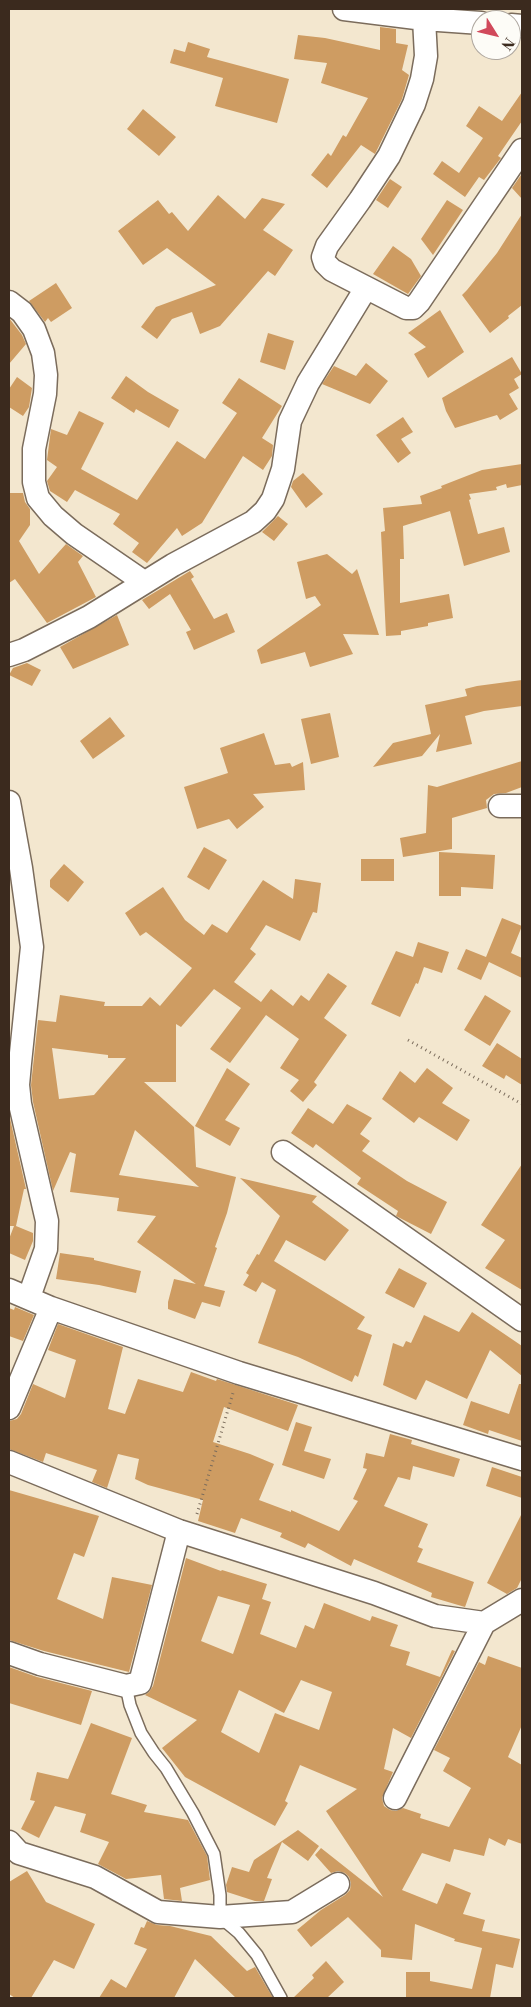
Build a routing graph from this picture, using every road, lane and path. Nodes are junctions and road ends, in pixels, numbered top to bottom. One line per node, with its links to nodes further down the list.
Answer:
1 (344, 9): 2 (street)
2 (424, 19): 3 (street); 5 (street)
3 (471, 22)
4 (522, 150): 5 (street)
5 (366, 288): 7 (street)
6 (9, 302): 7 (street)
7 (144, 582): 8 (street)
8 (9, 655)
9 (9, 802): 15 (street)
10 (500, 806): 11 (street)
11 (522, 806)
12 (408, 1040): 13 (path)
13 (522, 1104)
14 (282, 1152): 17 (street)
15 (19, 1294): 16 (street)
16 (50, 1308): 18 (street); 19 (street)
17 (522, 1320)
18 (239, 1373): 20 (street); 22 (path)
19 (9, 1408)
20 (522, 1459)
21 (9, 1462): 22 (street)
22 (185, 1533): 24 (street); 26 (street)
23 (522, 1600): 24 (street)
24 (484, 1623): 27 (street)
25 (9, 1652): 26 (street)
26 (126, 1686): 30 (lane)
27 (395, 1798)
28 (9, 1842): 30 (street)
29 (338, 1884): 30 (street)
30 (220, 1917): 31 (lane)
31 (281, 1998)

